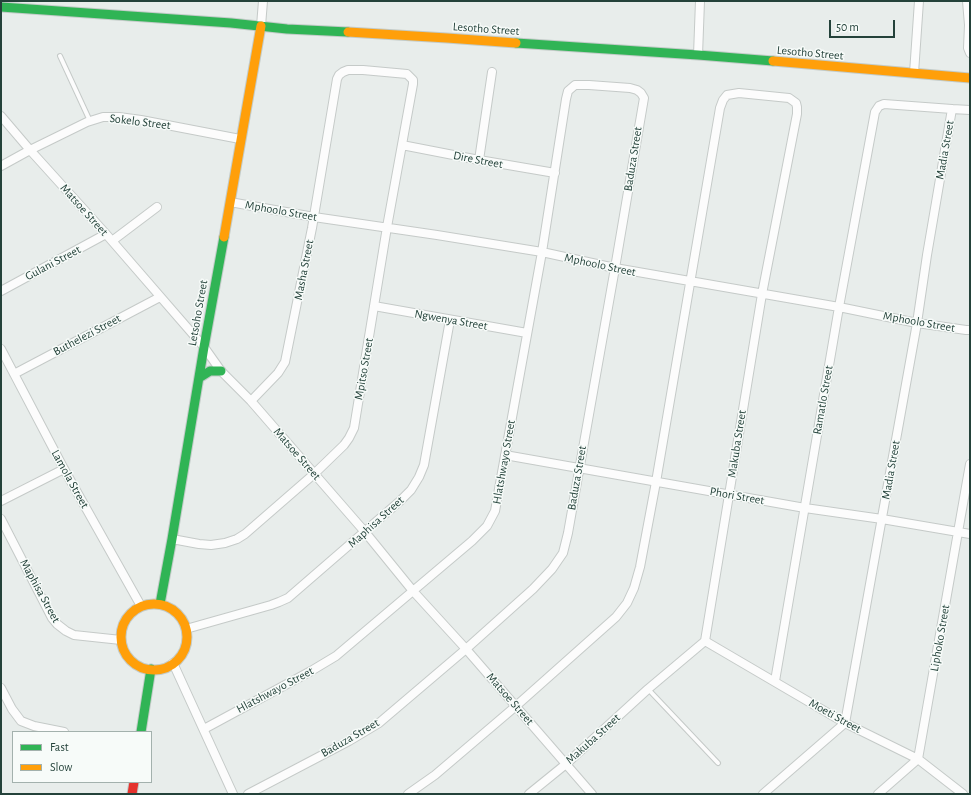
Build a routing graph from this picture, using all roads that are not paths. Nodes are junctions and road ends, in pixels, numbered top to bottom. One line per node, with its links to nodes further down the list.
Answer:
1 (264, 1): 7 (street)
2 (700, 1): 9 (street)
3 (919, 1): 12 (street)
4 (967, 1): 6 (street)
5 (1, 6): 7 (street, Lesotho Street)
6 (970, 25): 8 (street)
7 (261, 26): 9 (street, Lesotho Street); 20 (street, Letsoho Street)
8 (970, 53)
9 (698, 55): 12 (street, Lesotho Street)
10 (60, 56): 19 (lane)
11 (492, 72): 23 (street)
12 (914, 73): 13 (street, Lesotho Street)
13 (970, 78)
14 (337, 79): 21 (street, Mpitso Street); 28 (street, Masha Street)
15 (566, 99): 25 (street, Hlatshwayo Street); 33 (street, Baduza Street)
16 (952, 110): 17 (street); 39 (street, Ramatlo Street); 41 (street, Madia Street)
17 (970, 110)
18 (1, 116): 22 (street, Matsoe Street)
19 (90, 121): 20 (street, Sokelo Street); 22 (street, Sokelo Street)
20 (240, 139): 26 (street, Letsoho Street)
21 (402, 145): 23 (street, Dire Street); 29 (street, Mpitso Street)
22 (30, 150): 24 (street, Sokelo Street); 30 (street, Matsoe Street)
23 (479, 160): 25 (street, Dire Street)
24 (1, 166)
25 (555, 173): 32 (street, Hlatshwayo Street)
26 (230, 202): 28 (street, Mphoolo Street); 44 (street, Letsoho Street)
27 (157, 207): 31 (street)
28 (314, 217): 29 (street, Mphoolo Street); 49 (street, Masha Street)
29 (387, 227): 32 (street, Mphoolo Street); 38 (street, Mpitso Street)
30 (106, 234): 31 (street, Matsoe Street); 35 (street, Gulani Street)
31 (112, 241): 37 (street, Matsoe Street)
32 (542, 252): 33 (street, Mphoolo Street); 43 (street, Hlatshwayo Street)
33 (615, 268): 34 (street, Mphoolo Street); 52 (street, Baduza Street)
34 (690, 281): 36 (street, Mphoolo Street); 36 (street, Makuba Street); 55 (street)
35 (1, 291)
36 (762, 294): 39 (street, Mphoolo Street); 56 (street, Makuba Street)
37 (160, 296): 44 (street, Matsoe Street); 47 (street, Buthelezi Street)
38 (374, 306): 40 (street, Ngwenya Street); 54 (street, Mpitso Street)
39 (839, 307): 41 (street, Mphoolo Street); 58 (street, Ramatlo Street)
40 (450, 320): 43 (street, Ngwenya Street); 61 (street, Maphisa Street)
41 (917, 323): 42 (street, Mphoolo Street); 60 (street, Madia Street)
42 (970, 330)
43 (527, 333): 50 (street, Hlatshwayo Street)
44 (204, 347): 46 (street, Matsoe Street); 48 (street, Letsoho Street)
45 (1, 349): 47 (street, Lamola Street)
46 (221, 371): 48 (street); 49 (street, Matsoe Street)
47 (14, 374): 53 (street, Lamola Street)
48 (199, 378): 64 (street, Letsoho Street)
49 (250, 401): 54 (street, Matsoe Street)
50 (505, 455): 52 (street, Phori Street); 65 (street, Hlatshwayo Street)
51 (970, 464): 62 (street, Liphoko Street)
52 (579, 468): 55 (street, Phori Street); 71 (street, Baduza Street)
53 (64, 469): 57 (street); 67 (street, Lamola Street)
54 (314, 474): 61 (street, Matsoe Street); 64 (street, Mpitso Street)
55 (656, 482): 56 (street, Phori Street); 77 (street)
56 (729, 494): 58 (street, Phori Street); 70 (street, Makuba Street)
57 (1, 501)
58 (805, 508): 60 (street, Phori Street); 74 (street, Ramatlo Street)
59 (1, 519): 69 (street, Maphisa Street)
60 (882, 519): 62 (street, Phori Street); 78 (street, Madia Street)
61 (365, 532): 65 (street, Matsoe Street); 68 (street, Maphisa Street)
62 (959, 532): 63 (street, Phori Street); 82 (street, Liphoko Street)
63 (970, 534)
64 (172, 539): 66 (street, Letsoho Street)
65 (413, 591): 71 (street, Matsoe Street); 79 (street, Hlatshwayo Street)
66 (160, 604): 67 (street); 68 (street)
67 (141, 606): 69 (street)
68 (186, 629): 72 (street)
69 (122, 640): 73 (street)
70 (704, 641): 74 (street, Moeti Street); 76 (street, Makuba Street)
71 (466, 649): 77 (street, Matsoe Street); 88 (street, Baduza Street)
72 (173, 663): 73 (street); 79 (street)
73 (151, 669): 81 (street)
74 (775, 682): 78 (street, Moeti Street)
75 (1, 688): 80 (street)
76 (648, 689): 83 (lane); 84 (street, Makuba Street)
77 (516, 706): 84 (street, Matsoe Street); 89 (street)
78 (845, 723): 82 (street, Moeti Street); 92 (street)
79 (204, 729): 87 (street)
80 (59, 731)
81 (142, 731)
82 (918, 759): 93 (street); 94 (street, Moeti Street)
83 (718, 763)
84 (566, 764): 90 (street, Makuba Street); 91 (street, Matsoe Street)
85 (134, 783): 86 (street)
86 (132, 794)
87 (233, 794)
88 (248, 794)
89 (408, 794)
90 (530, 794)
91 (592, 794)
92 (763, 794)
93 (878, 794)
94 (963, 794)

